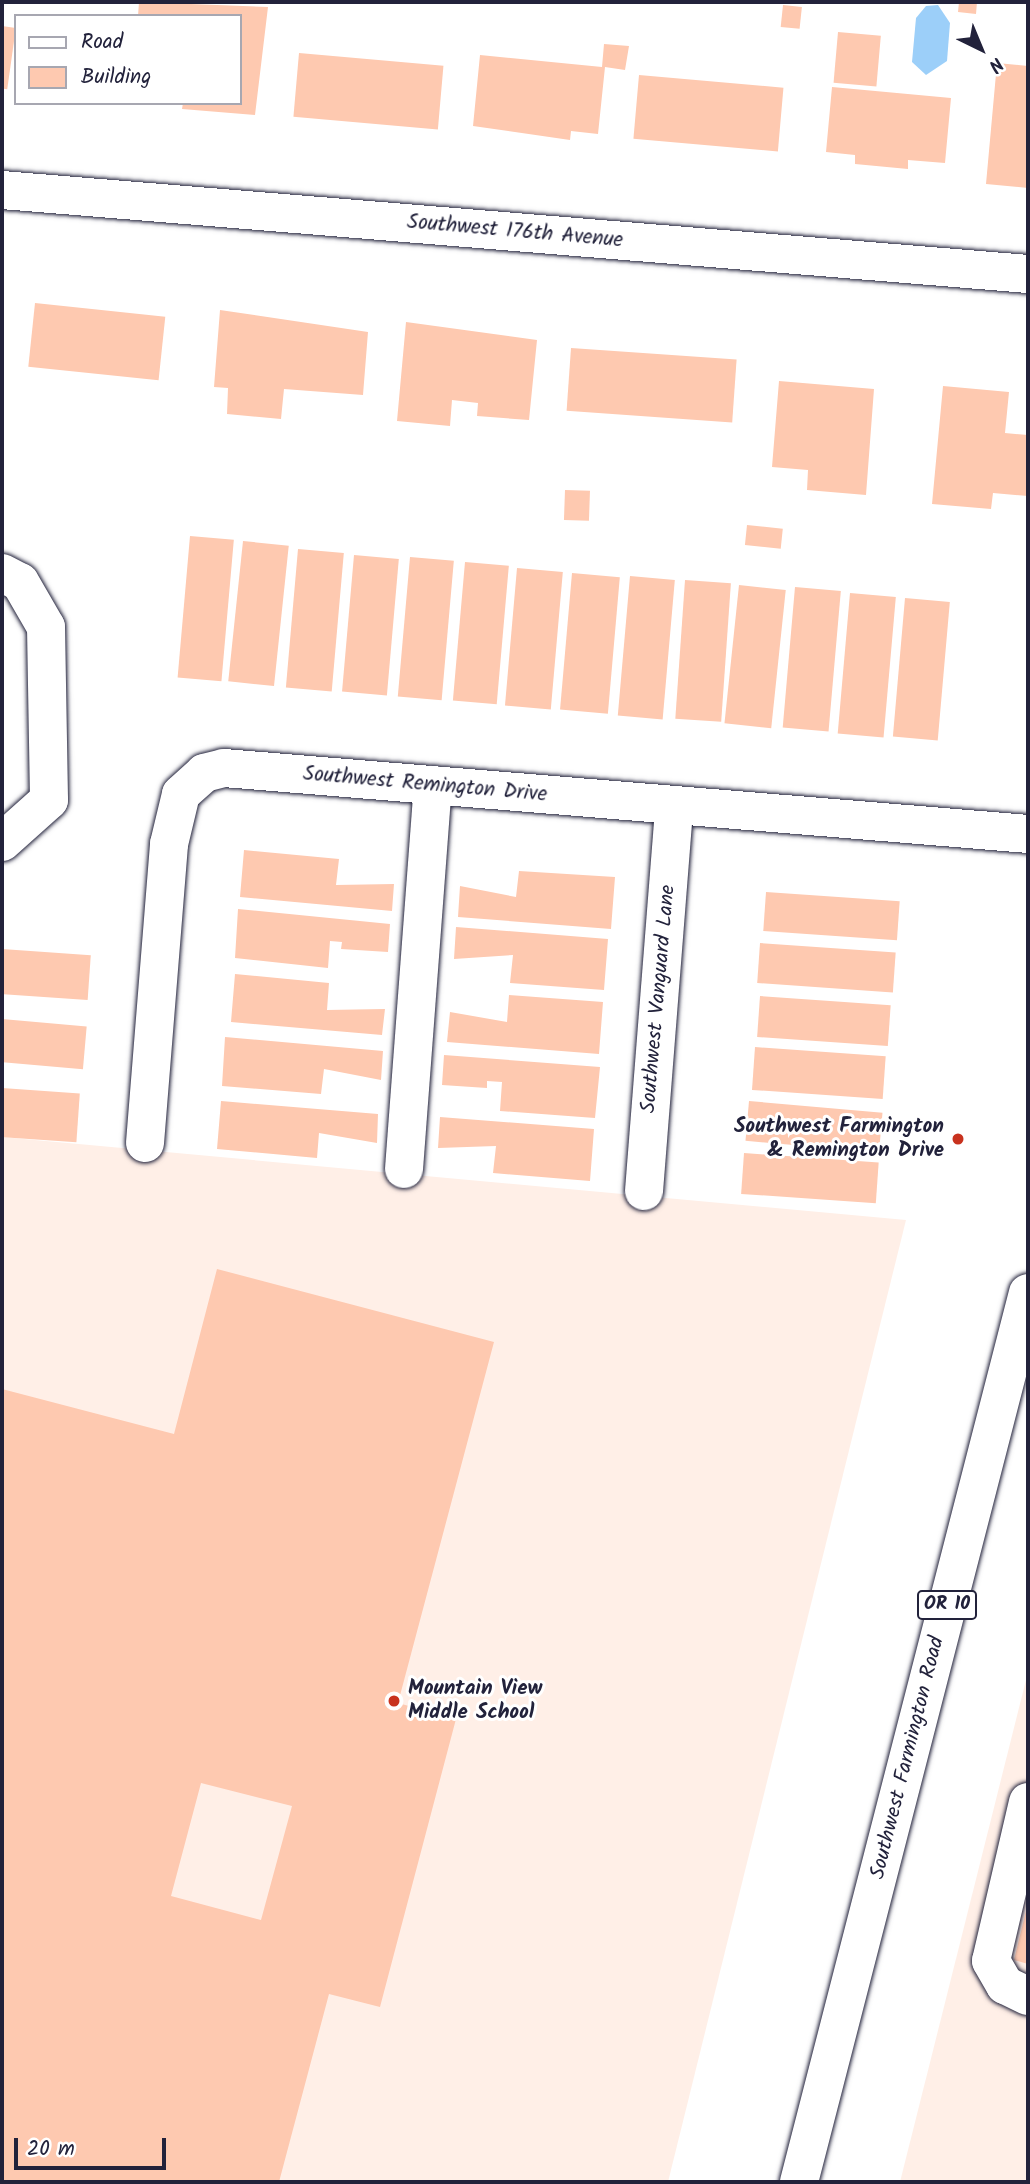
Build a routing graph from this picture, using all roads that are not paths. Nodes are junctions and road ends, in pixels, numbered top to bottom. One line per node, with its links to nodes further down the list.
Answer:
1 (2, 190): 2 (street, Southwest 176th Avenue)
2 (1028, 274)
3 (2, 573): 7 (street)
4 (433, 785): 5 (street, Southwest Remington Drive); 8 (street, Southwest Remington Drive); 9 (street)
5 (674, 806): 6 (street, Southwest Remington Drive); 10 (street, Southwest Vanguard Lane)
6 (1028, 834)
7 (2, 842)
8 (145, 1143)
9 (404, 1169)
10 (644, 1191)
11 (1028, 1293): 14 (street, Southwest Farmington Road / OR 10)
12 (1028, 1802): 13 (street)
13 (1028, 1996)
14 (799, 2182)

